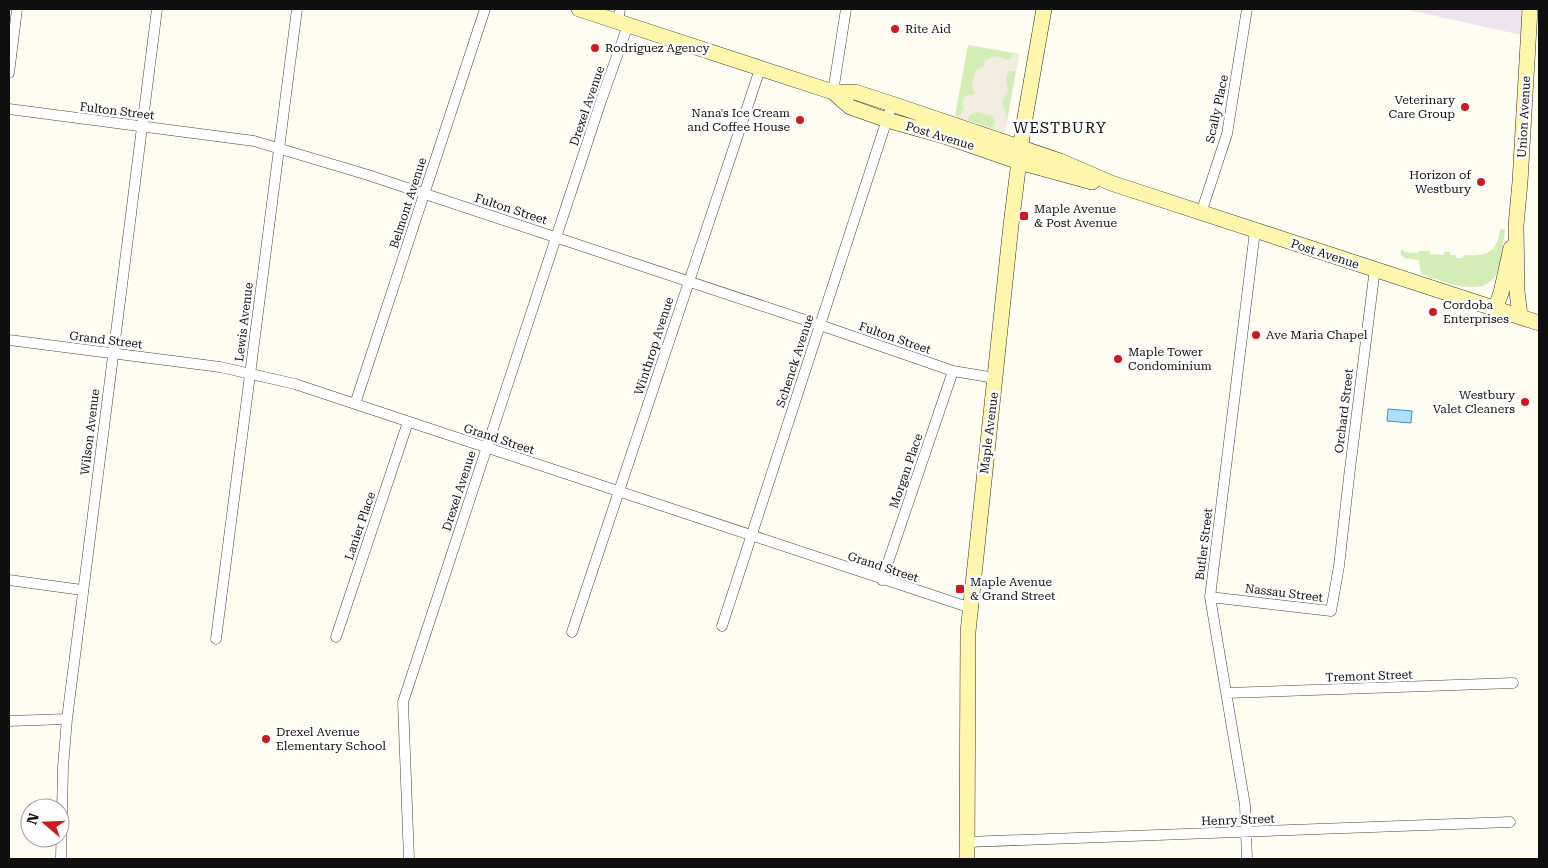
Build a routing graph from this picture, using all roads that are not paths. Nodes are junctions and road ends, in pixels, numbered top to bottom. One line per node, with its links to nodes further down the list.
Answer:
1 (17, 9): 12 (street)
2 (157, 9): 17 (street, Wilson Avenue)
3 (297, 9): 18 (street, Lewis Avenue)
4 (485, 9): 20 (street, Belmont Avenue)
5 (579, 9): 10 (main road, Post Avenue)
6 (846, 9): 13 (street)
7 (1044, 9): 19 (main road, Maple Avenue)
8 (1247, 9): 21 (street, Scally Place)
9 (1530, 9): 22 (main road, Union Avenue)
10 (622, 18): 11 (main road, Post Avenue); 24 (street, Drexel Avenue)
11 (760, 68): 13 (main road, Post Avenue); 26 (street, Winthrop Avenue)
12 (9, 73)
13 (833, 92): 14 (main road, Post Avenue); 16 (main road, Post Avenue)
14 (892, 104): 16 (street, Schenck Avenue); 19 (main road, Post Avenue)
15 (9, 109): 17 (street, Fulton Street)
16 (887, 120): 19 (main road, Post Avenue); 30 (street, Schenck Avenue)
17 (142, 127): 18 (street, Fulton Street); 32 (street, Wilson Avenue)
18 (279, 149): 20 (street, Fulton Street); 34 (street, Lewis Avenue)
19 (1020, 154): 21 (main road, Post Avenue); 35 (main road, Maple Avenue)
20 (424, 193): 24 (street, Fulton Street); 36 (street, Belmont Avenue)
21 (1201, 213): 23 (main road, Post Avenue)
22 (1516, 225): 27 (main road, Union Avenue); 28 (main road, Union Avenue)
23 (1255, 231): 25 (main road, Post Avenue); 45 (street, Butler Street)
24 (556, 237): 26 (street, Fulton Street); 38 (street, Drexel Avenue)
25 (1375, 268): 27 (main road, Post Avenue); 41 (street, Orchard Street)
26 (688, 281): 30 (street, Fulton Street); 39 (street, Winthrop Avenue)
27 (1495, 309): 28 (main road, Post Avenue)
28 (1520, 316): 29 (main road, Post Avenue)
29 (1539, 323)
30 (820, 325): 33 (street, Fulton Street); 40 (street, Schenck Avenue)
31 (9, 340): 32 (street, Grand Street)
32 (113, 353): 34 (street, Grand Street); 44 (street, Wilson Avenue)
33 (953, 371): 35 (street, Fulton Street); 43 (street, Morgan Place)
34 (250, 374): 36 (street, Grand Street); 50 (street, Lewis Avenue)
35 (995, 378): 46 (main road, Maple Avenue)
36 (355, 404): 37 (street, Grand Street)
37 (408, 422): 38 (street, Grand Street); 49 (street, Lanier Place)
38 (486, 448): 39 (street, Grand Street); 59 (street, Drexel Avenue)
39 (619, 492): 40 (street, Grand Street); 48 (street, Winthrop Avenue)
40 (750, 536): 43 (street, Grand Street); 47 (street, Schenck Avenue)
41 (1340, 558): 45 (street, Nassau Street)
42 (9, 580): 44 (street)
43 (882, 580): 46 (street, Grand Street)
44 (82, 590): 53 (street, Wilson Avenue)
45 (1210, 597): 52 (street, Butler Street)
46 (971, 608): 57 (main road, Maple Avenue)
47 (722, 626)
48 (572, 632)
49 (336, 637)
50 (216, 639)
51 (1513, 684): 52 (street, Tremont Street)
52 (1226, 694): 56 (street, Butler Street)
53 (67, 719): 54 (street); 58 (street, Wilson Avenue)
54 (9, 721)
55 (1510, 822): 56 (street, Henry Street)
56 (1245, 832): 57 (street, Henry Street); 61 (street, Butler Street)
57 (967, 842): 60 (main road, Maple Avenue)
58 (61, 859)
59 (409, 859)
60 (967, 859)
61 (1247, 859)

